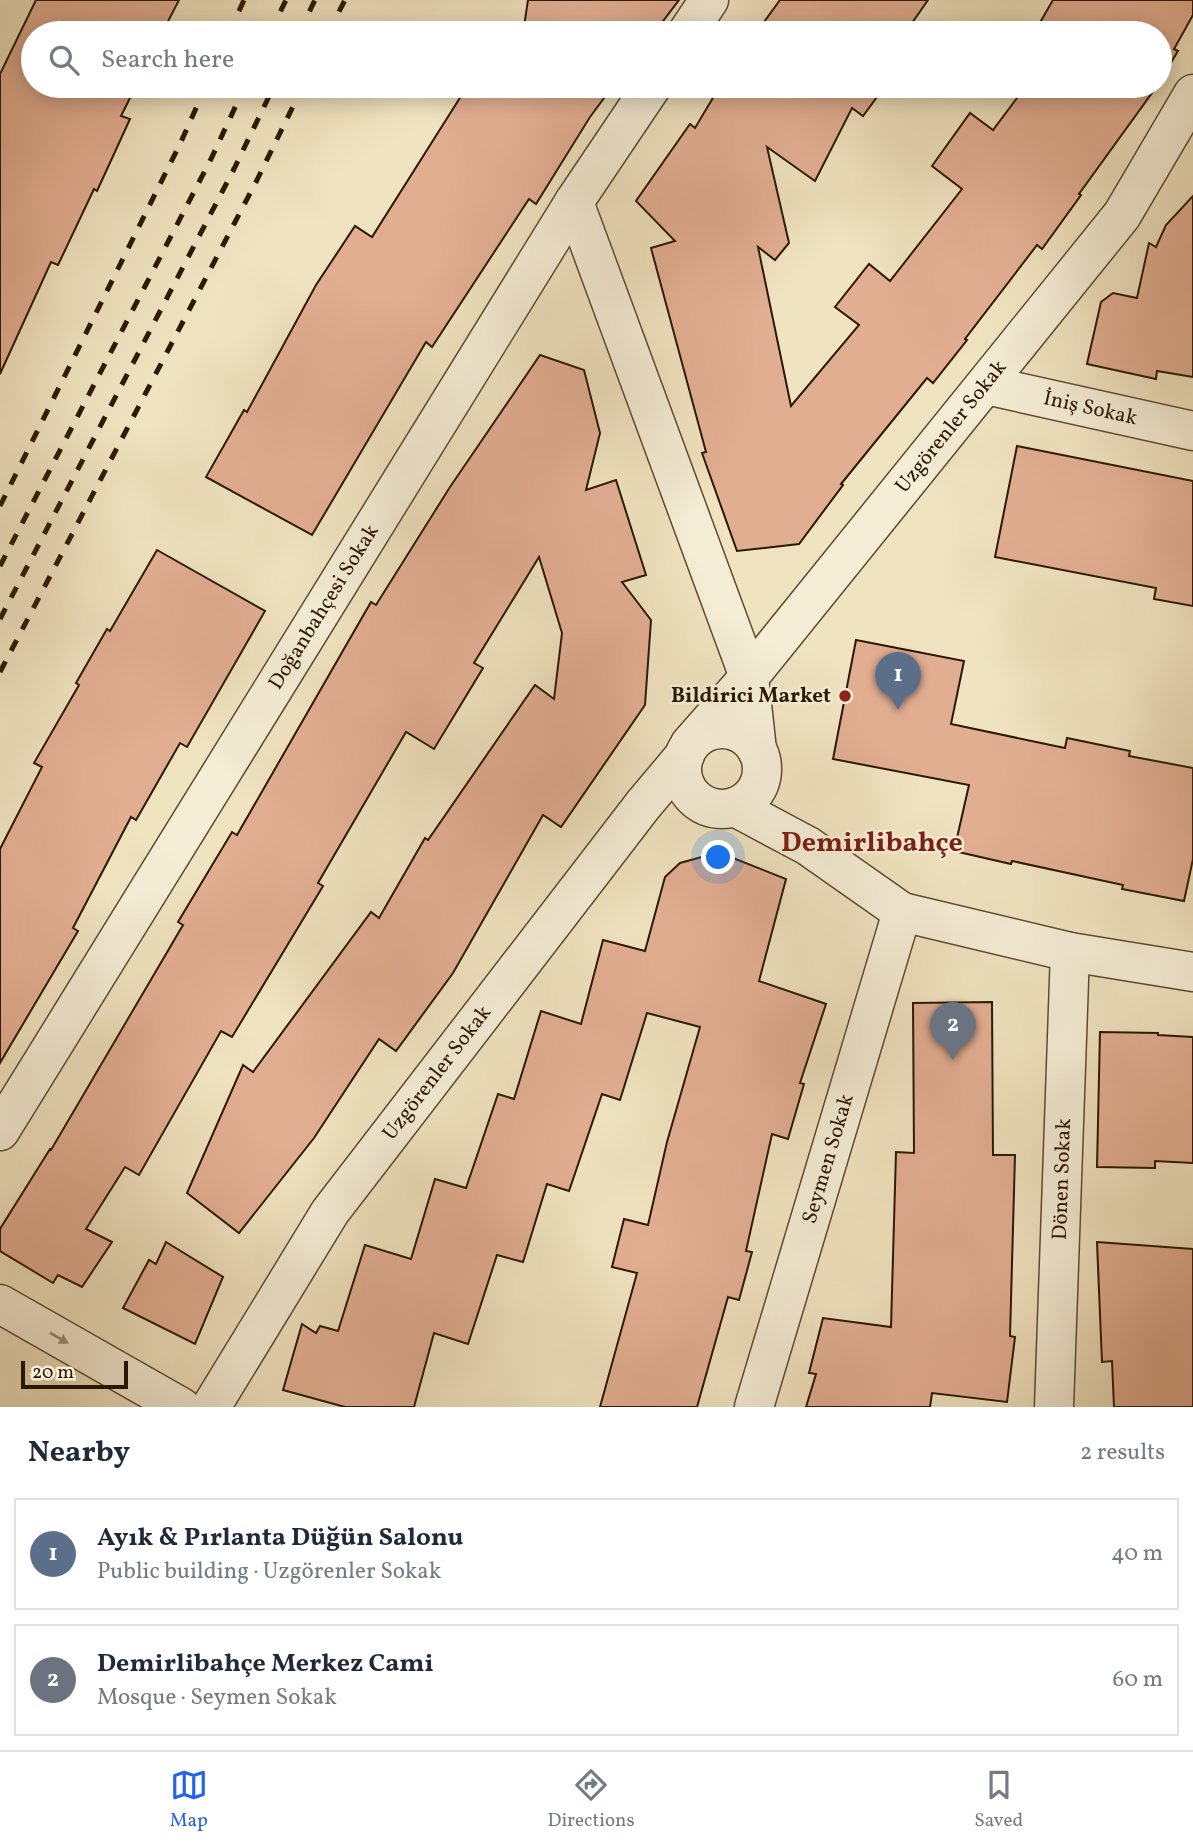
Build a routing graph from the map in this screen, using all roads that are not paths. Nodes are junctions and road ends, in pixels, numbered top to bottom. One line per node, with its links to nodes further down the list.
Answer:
1 (709, 0): 2 (street)
2 (695, 21)
3 (1193, 94): 6 (street, Uzgörenler Sokak)
4 (644, 98): 5 (street, Doğanbahçesi Sokak)
5 (574, 202): 8 (street); 17 (street, Doğanbahçesi Sokak)
6 (986, 385): 7 (street, İniş Sokak); 8 (street, Uzgörenler Sokak)
7 (1193, 431)
8 (749, 677): 9 (street, Uzgörenler Sokak); 10 (street)
9 (688, 750): 10 (street); 11 (street, Uzgörenler Sokak); 12 (street)
10 (759, 756): 12 (street); 13 (street)
11 (643, 805): 12 (street); 20 (street, Uzgörenler Sokak)
12 (722, 807): 13 (street)
13 (808, 846): 14 (street)
14 (902, 912): 15 (street); 21 (street, Seymen Sokak)
15 (1070, 951): 16 (street); 22 (street, Dönen Sokak)
16 (1193, 972)
17 (0, 1131)
18 (0, 1304): 19 (street, one-way to 19)
19 (181, 1407)
20 (211, 1407)
21 (754, 1407)
22 (1054, 1407)

